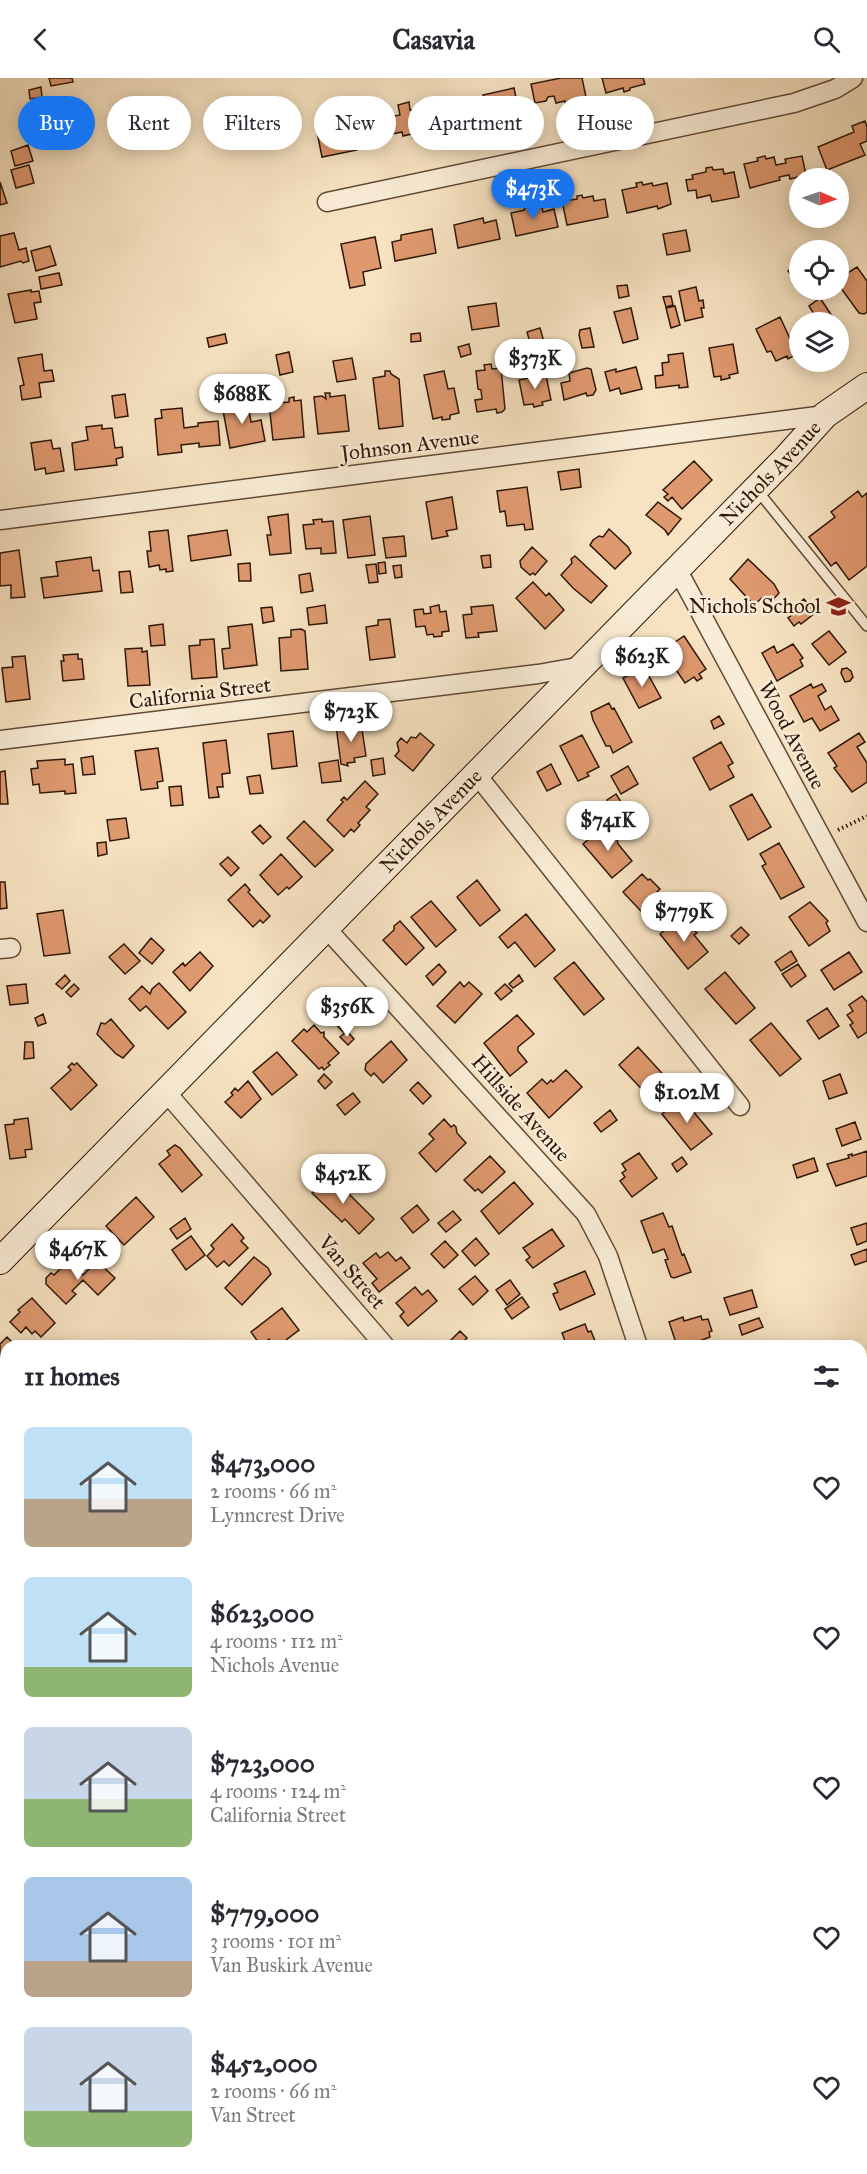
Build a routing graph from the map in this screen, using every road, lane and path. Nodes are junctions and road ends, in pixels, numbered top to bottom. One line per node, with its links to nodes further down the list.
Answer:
1 (853, 78): 2 (street)
2 (327, 202)
3 (867, 386): 4 (main road, Nichols Avenue)
4 (825, 415): 5 (main road, Nichols Avenue); 6 (street, Johnson Avenue)
5 (756, 488): 7 (main road, Nichols Avenue); 8 (lane)
6 (0, 520)
7 (677, 569): 9 (main road, Nichols Avenue); 14 (street, Wood Avenue)
8 (867, 626)
9 (583, 666): 10 (street, California Street); 11 (main road, Nichols Avenue)
10 (0, 740)
11 (477, 775): 15 (main road, Nichols Avenue); 17 (street)
12 (867, 816): 13 (path)
13 (834, 832)
14 (867, 922)
15 (327, 928): 16 (main road, Nichols Avenue); 20 (street, Hillside Avenue)
16 (166, 1092): 18 (main road, Nichols Avenue); 19 (street, Van Street)
17 (740, 1106)
18 (0, 1261)
19 (381, 1340)
20 (636, 1340)

